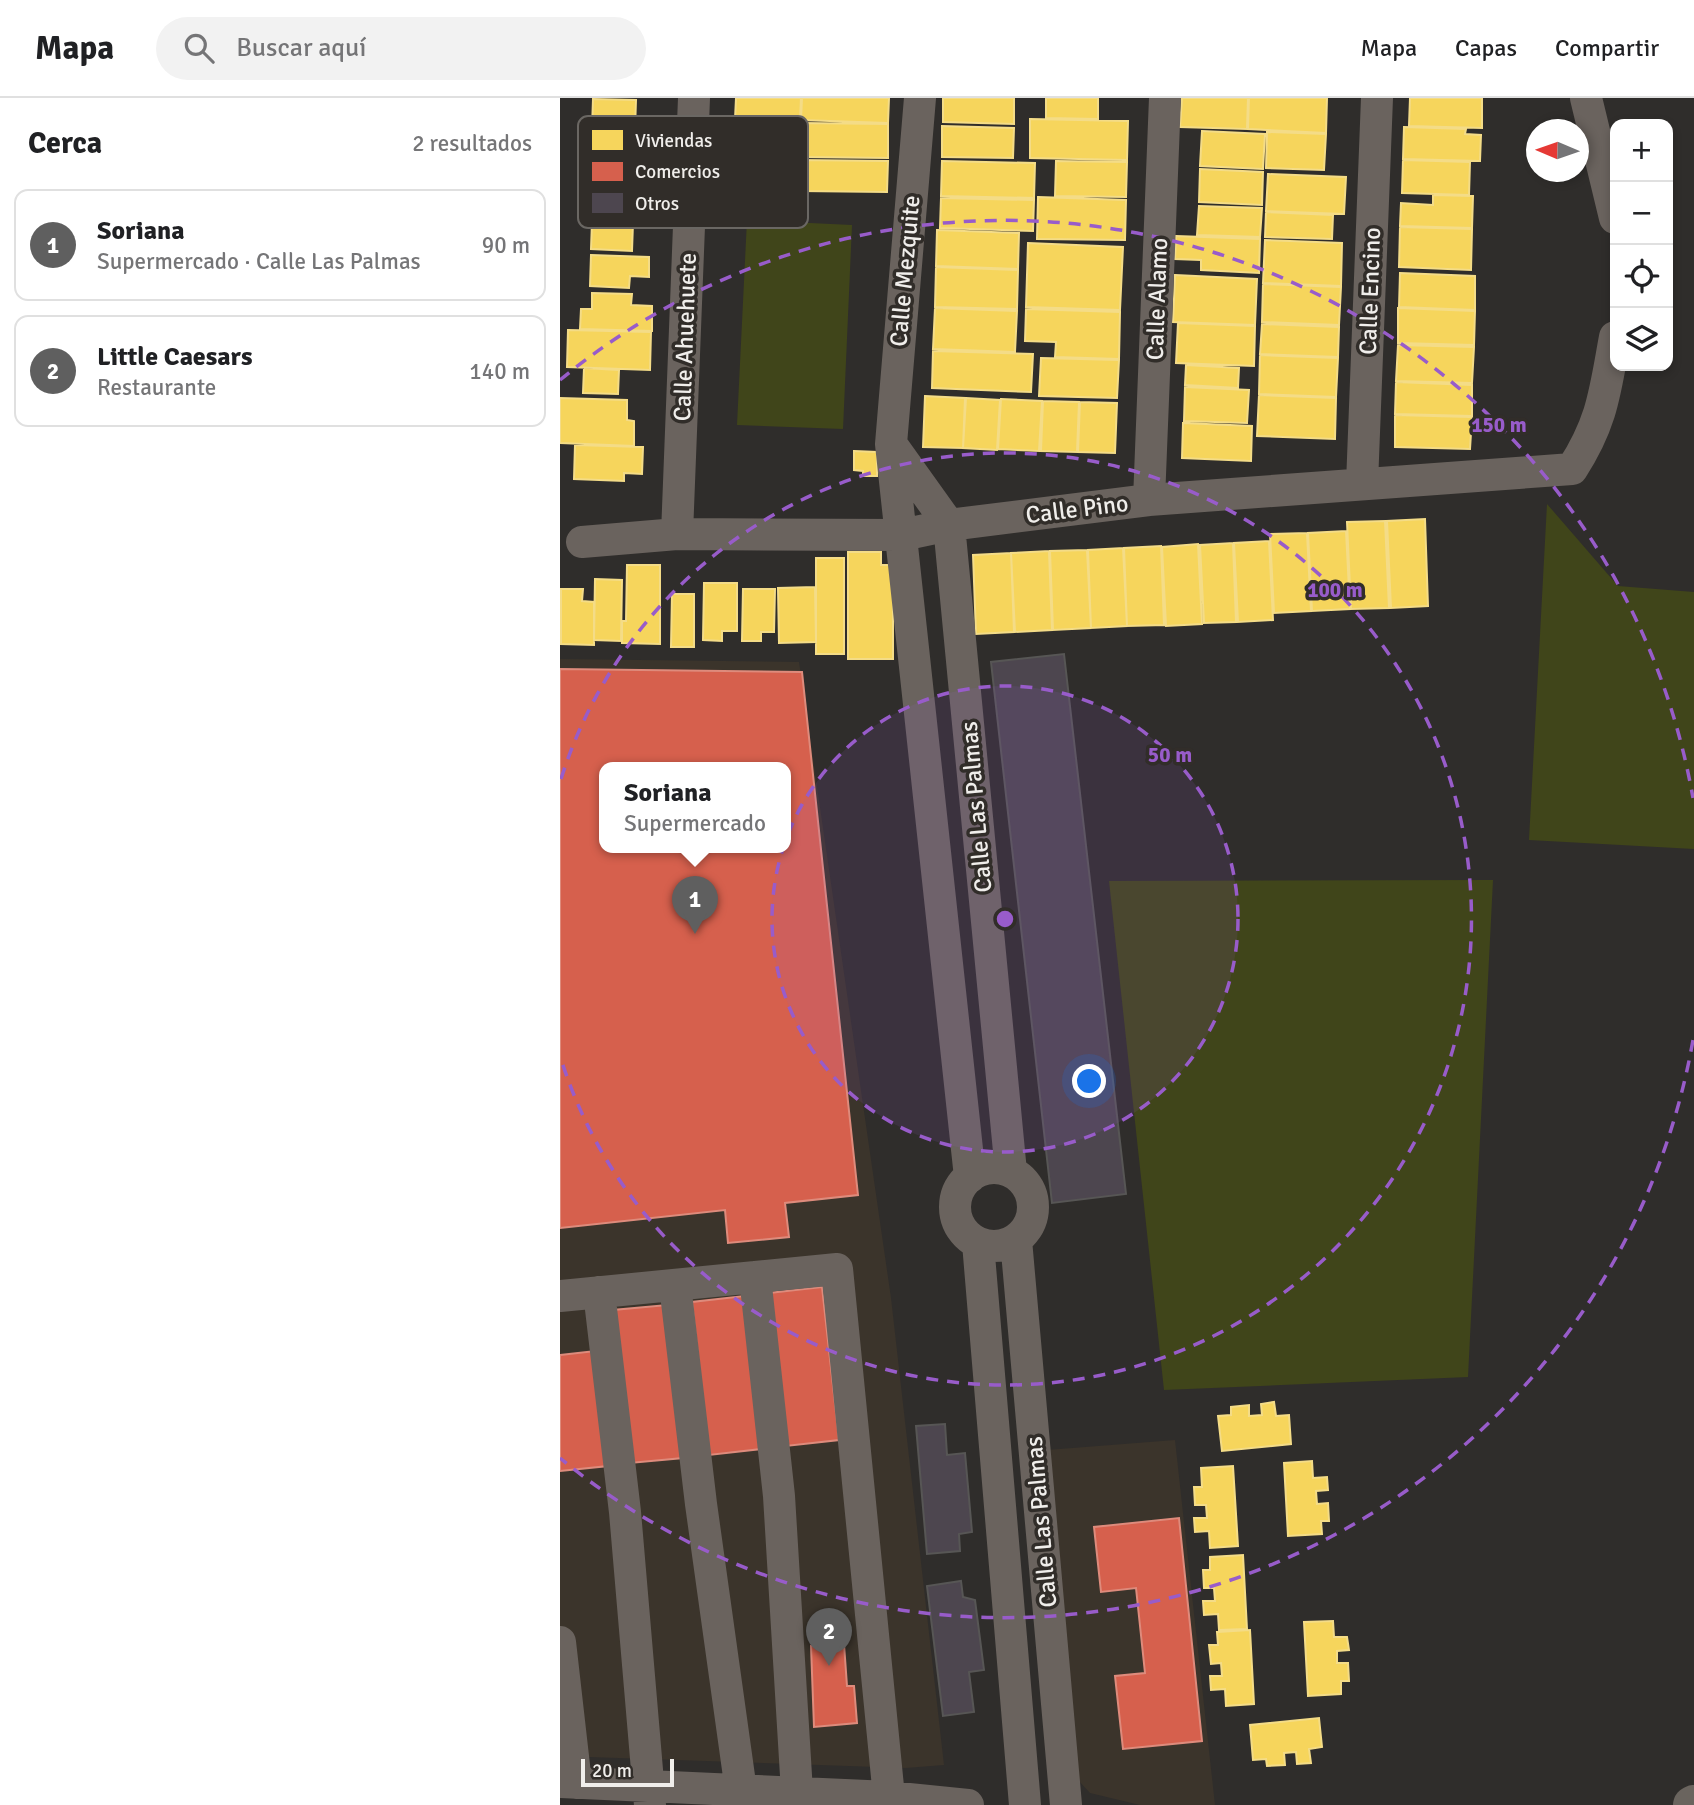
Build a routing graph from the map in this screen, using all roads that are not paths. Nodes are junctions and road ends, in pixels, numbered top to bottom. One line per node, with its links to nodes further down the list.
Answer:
1 (694, 98): 6 (street, Calle Ahuehuete)
2 (920, 98): 10 (street, Calle Mezquite)
3 (1165, 98): 12 (street, Calle Alamo)
4 (1377, 98): 11 (street, Calle Encino)
5 (1586, 98): 7 (street)
6 (693, 116)
7 (1610, 197)
8 (689, 228): 14 (street, Calle Ahuehuete)
9 (1610, 364): 11 (street, Calle Pino)
10 (891, 443): 13 (street); 15 (street, Calle Mezquite)
11 (1362, 484): 12 (street, Calle Pino)
12 (1149, 500): 13 (street, Calle Pino)
13 (949, 525): 15 (street, Calle Pino); 17 (street, Calle Las Palmas)
14 (677, 534): 15 (street, Calle Pino); 16 (street, Calle Pino)
15 (902, 535): 18 (street, Calle Las Palmas)
16 (582, 542)
17 (1011, 1171): 18 (street); 19 (street)
18 (970, 1177): 20 (street)
19 (1016, 1240): 20 (street); 33 (street, Calle Las Palmas)
20 (978, 1243): 32 (street, Calle Las Palmas)
21 (755, 1277): 22 (street); 27 (street); 29 (street)
22 (675, 1285): 23 (street); 30 (street)
23 (599, 1292): 24 (street); 28 (street)
24 (560, 1296)
25 (560, 1642): 26 (street)
26 (568, 1782): 28 (street)
27 (797, 1792): 29 (street); 30 (street)
28 (649, 1795): 30 (street)
29 (889, 1797): 31 (street)
30 (742, 1798)
31 (968, 1805)
32 (1025, 1805)
33 (1066, 1805)

